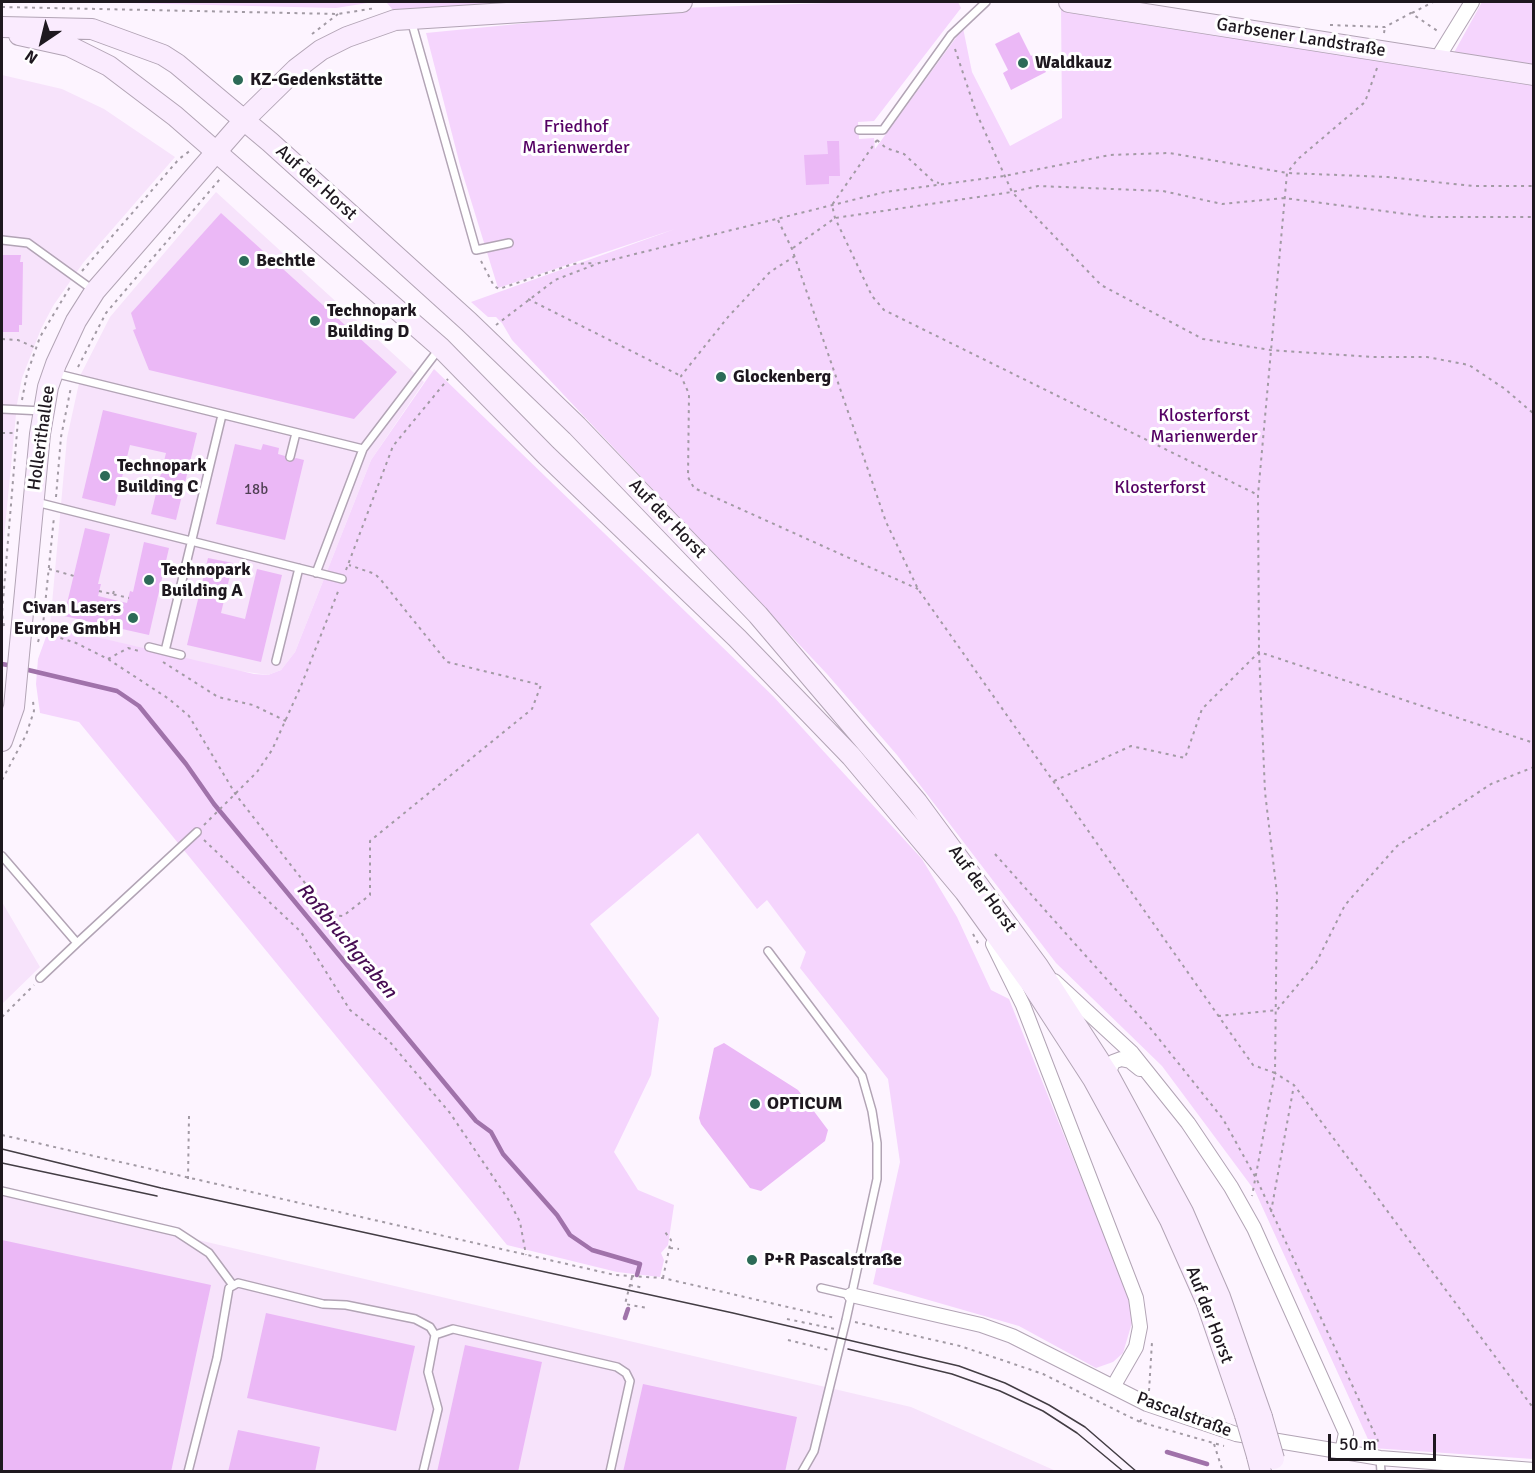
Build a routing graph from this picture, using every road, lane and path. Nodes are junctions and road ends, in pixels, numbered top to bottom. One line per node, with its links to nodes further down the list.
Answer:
1 (682, 2): 9 (street)
2 (986, 2): 12 (lane)
3 (1074, 2): 14 (street, Garbsener Landstraße)
4 (1433, 2): 8 (path)
5 (1472, 2): 13 (street)
6 (2, 7): 7 (path)
7 (338, 14)
8 (1411, 14): 13 (path); 14 (path)
9 (410, 17): 17 (street); 38 (lane)
10 (2, 27): 17 (street)
11 (2, 33): 18 (street)
12 (951, 35): 20 (lane); 26 (path)
13 (1449, 39): 15 (street)
14 (1384, 50): 15 (street, Garbsener Landstraße); 24 (path)
15 (1437, 59): 16 (street, Garbsener Landstraße)
16 (1533, 75)
17 (244, 120): 23 (street); 102 (street, Auf der Horst)
18 (190, 129): 22 (path); 23 (street)
19 (859, 130): 20 (lane)
20 (883, 130): 21 (path)
21 (876, 140): 27 (path); 31 (path)
22 (191, 150)
23 (216, 152): 25 (street, Auf der Horst); 41 (street, Hollerithallee)
24 (1287, 173): 26 (path); 28 (path); 30 (path)
25 (242, 175): 45 (street, Auf der Horst); 51 (path)
26 (1004, 176): 27 (path); 29 (path)
27 (942, 183): 31 (path)
28 (1533, 186)
29 (1012, 192): 30 (path); 33 (path); 47 (path)
30 (1284, 198): 32 (path); 47 (path)
31 (832, 205): 33 (path); 34 (path)
32 (1533, 217)
33 (835, 218): 37 (path); 61 (path)
34 (778, 220): 37 (path); 40 (path)
35 (2, 240): 41 (lane)
36 (509, 243): 38 (lane)
37 (792, 249): 39 (path)
38 (476, 250): 40 (path)
39 (795, 256): 50 (path); 72 (path)
40 (599, 263): 42 (path)
41 (95, 291): 48 (street, Hollerithallee)
42 (527, 299): 43 (path); 50 (path)
43 (496, 325)
44 (2, 339): 46 (path)
45 (440, 347): 59 (lane); 97 (street, Auf der Horst)
46 (36, 348)
47 (1270, 350): 54 (path); 61 (path)
48 (53, 373): 51 (lane); 53 (street, Hollerithallee)
49 (450, 376): 65 (path)
50 (681, 376): 72 (path)
51 (74, 378): 55 (lane); 63 (path)
52 (2, 410): 53 (lane)
53 (43, 411): 62 (street, Hollerithallee)
54 (1533, 414)
55 (222, 415): 58 (lane); 64 (lane)
56 (2, 433): 57 (path)
57 (16, 433)
58 (296, 433): 59 (lane); 60 (lane)
59 (363, 448): 68 (lane)
60 (290, 457)
61 (1258, 495): 82 (path)
62 (33, 501): 63 (lane); 88 (street, Hollerithallee)
63 (55, 509): 64 (lane); 67 (path)
64 (190, 542): 66 (lane); 81 (lane)
65 (348, 564): 70 (path); 92 (path)
66 (299, 568): 68 (lane); 86 (lane)
67 (49, 569): 69 (path); 78 (path)
68 (316, 573): 70 (lane)
69 (74, 576)
70 (342, 579): 87 (path)
71 (115, 588): 74 (path)
72 (918, 589): 91 (path)
73 (99, 591): 74 (path)
74 (113, 594): 75 (path)
75 (124, 597): 76 (path); 77 (path)
76 (129, 598)
77 (123, 602)
78 (42, 632): 79 (path); 84 (path)
79 (36, 648)
80 (148, 651): 81 (lane); 84 (path)
81 (165, 651): 83 (lane)
82 (1259, 652): 89 (path); 91 (path); 104 (path)
83 (181, 655)
84 (108, 659): 92 (path)
85 (157, 659): 87 (path)
86 (276, 662)
87 (286, 721): 92 (path)
88 (2, 741)
89 (1533, 743)
90 (1533, 767): 104 (path)
91 (1054, 781): 105 (path)
92 (236, 795): 93 (path)
93 (212, 818)
94 (197, 832): 99 (lane); 121 (path)
95 (995, 854): 114 (path)
96 (2, 856): 99 (lane)
97 (965, 892): 137 (street, Auf der Horst); 140 (street, Auf der Horst)
98 (971, 930): 100 (path)
99 (77, 943): 103 (lane)
100 (981, 950)
101 (768, 951): 128 (lane)
102 (1038, 966): 108 (street, Auf der Horst); 109 (street, Auf der Horst)
103 (40, 978): 106 (path)
104 (1277, 1010): 105 (path); 107 (path)
105 (1218, 1016): 107 (path)
106 (2, 1017)
107 (1275, 1073): 110 (path); 114 (path)
108 (1108, 1074): 109 (street, Auf der Horst); 140 (street, Auf der Horst)
109 (1151, 1077): 144 (street, Auf der Horst)
110 (1294, 1085): 117 (path); 139 (path)
111 (189, 1116): 113 (path)
112 (2, 1135): 113 (path)
113 (188, 1179): 121 (path)
114 (1257, 1180): 116 (path); 117 (path)
115 (2, 1191): 124 (lane)
116 (1251, 1199)
117 (1271, 1212): 146 (path)
118 (665, 1232): 119 (path)
119 (670, 1248): 120 (path); 123 (path)
120 (679, 1249)
121 (526, 1256): 122 (path)
122 (632, 1277): 123 (path); 125 (path)
123 (663, 1278): 131 (path)
124 (232, 1284): 133 (lane); 148 (lane)
125 (630, 1285): 127 (path); 129 (path)
126 (821, 1287): 128 (lane)
127 (644, 1288)
128 (851, 1295): 131 (lane); 137 (street, Pascalstraße)
129 (648, 1308)
130 (787, 1319): 132 (path)
131 (846, 1320): 132 (lane); 141 (path)
132 (843, 1331): 151 (lane)
133 (435, 1335): 149 (lane); 150 (lane)
134 (1152, 1338): 138 (path)
135 (788, 1340): 136 (path)
136 (822, 1348)
137 (1113, 1387): 138 (street, Pascalstraße)
138 (1147, 1404): 141 (path); 144 (street, Pascalstraße)
139 (1533, 1409)
140 (1253, 1416): 145 (street, Auf der Horst, bridge)
141 (1140, 1422): 142 (path)
142 (1214, 1444): 143 (path); 152 (path)
143 (1224, 1446)
144 (1342, 1452): 146 (street, Pascalstraße)
145 (1267, 1464)
146 (1380, 1465): 147 (street, Pascalstraße)
147 (1533, 1470)
148 (188, 1472)
149 (423, 1472)
150 (610, 1472)
151 (802, 1472)
152 (1223, 1472)

